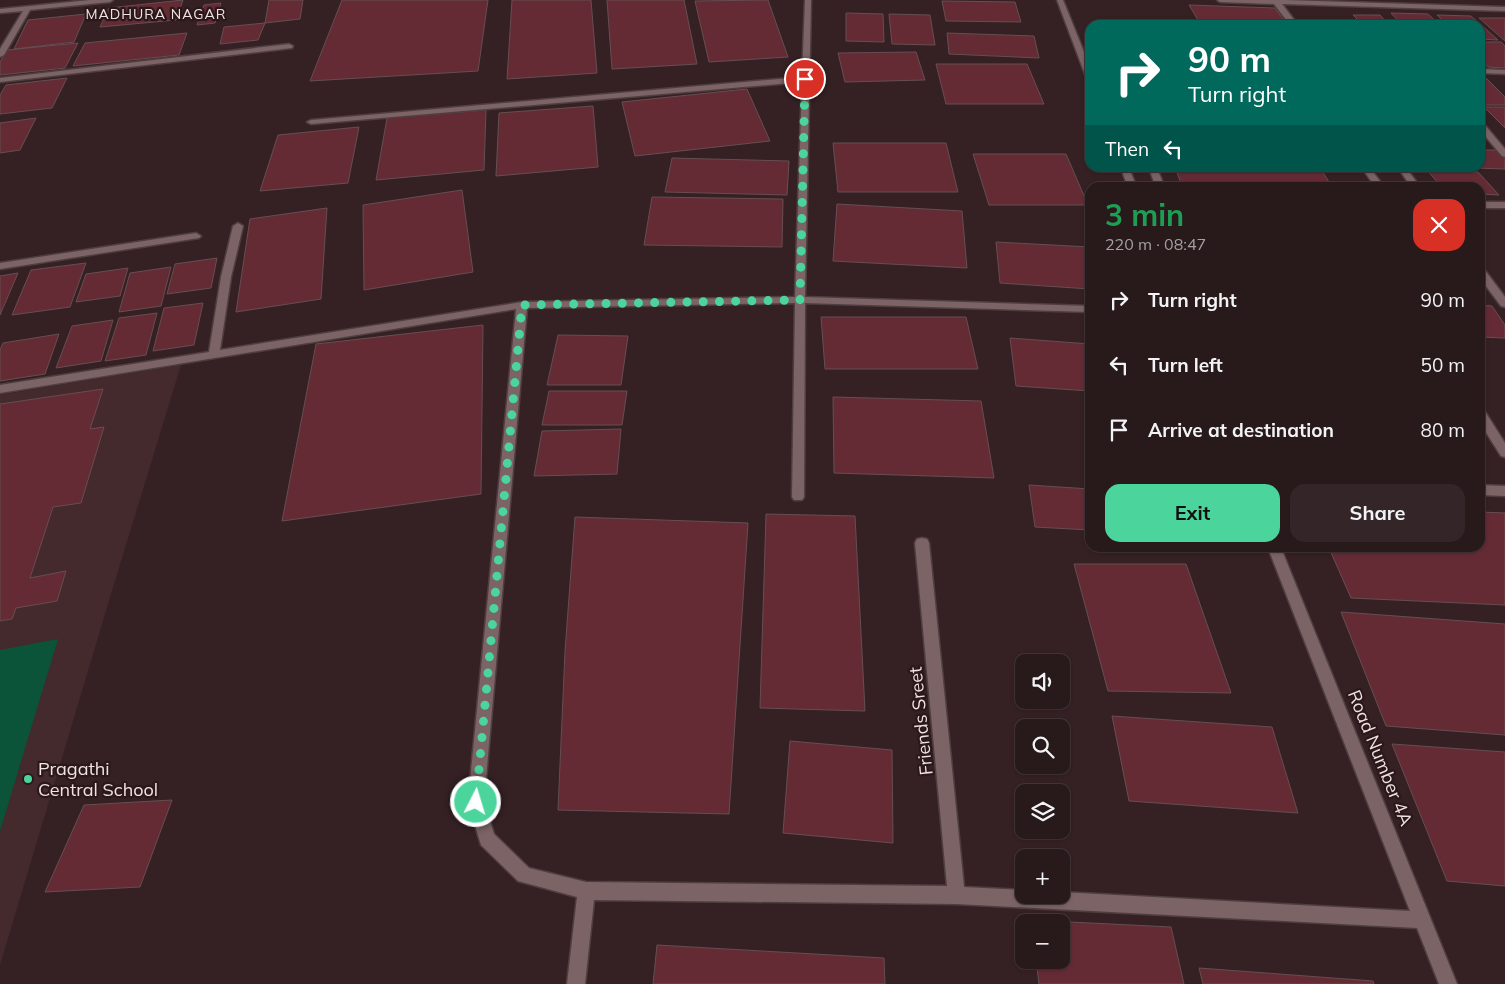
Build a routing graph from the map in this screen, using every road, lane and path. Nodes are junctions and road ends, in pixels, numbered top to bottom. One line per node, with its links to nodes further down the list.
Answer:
1 (110, 0): 6 (street)
2 (808, 0): 15 (street)
3 (1060, 0): 12 (street)
4 (1220, 0): 5 (street)
5 (1275, 0): 7 (street); 9 (street)
6 (28, 8): 8 (street); 11 (street)
7 (1505, 9)
8 (0, 11)
9 (1290, 20)
10 (289, 46): 16 (street)
11 (0, 55)
12 (1085, 61)
13 (1485, 71): 14 (street)
14 (1505, 72)
15 (805, 79): 17 (street); 26 (street)
16 (0, 80)
17 (311, 122)
18 (1485, 131): 19 (street)
19 (1505, 154)
20 (1485, 205): 21 (street)
21 (1505, 205)
22 (238, 226): 30 (street)
23 (196, 236): 24 (street)
24 (0, 266)
25 (1485, 278): 27 (street)
26 (800, 300): 28 (street); 29 (street); 36 (street)
27 (1505, 304)
28 (522, 305): 30 (street); 39 (street)
29 (1085, 309)
30 (214, 353): 31 (street)
31 (0, 389)
32 (1485, 420): 33 (street)
33 (1505, 453)
34 (1485, 490): 35 (street)
35 (1505, 492)
36 (798, 497)
37 (922, 543): 40 (street, Friends Sreet)
38 (1276, 552): 41 (street, Road Number 4A)
39 (586, 891): 40 (street); 42 (street)
40 (956, 895): 41 (street)
41 (1423, 920): 43 (street, Road Number 4A)
42 (576, 984)
43 (1448, 984)

